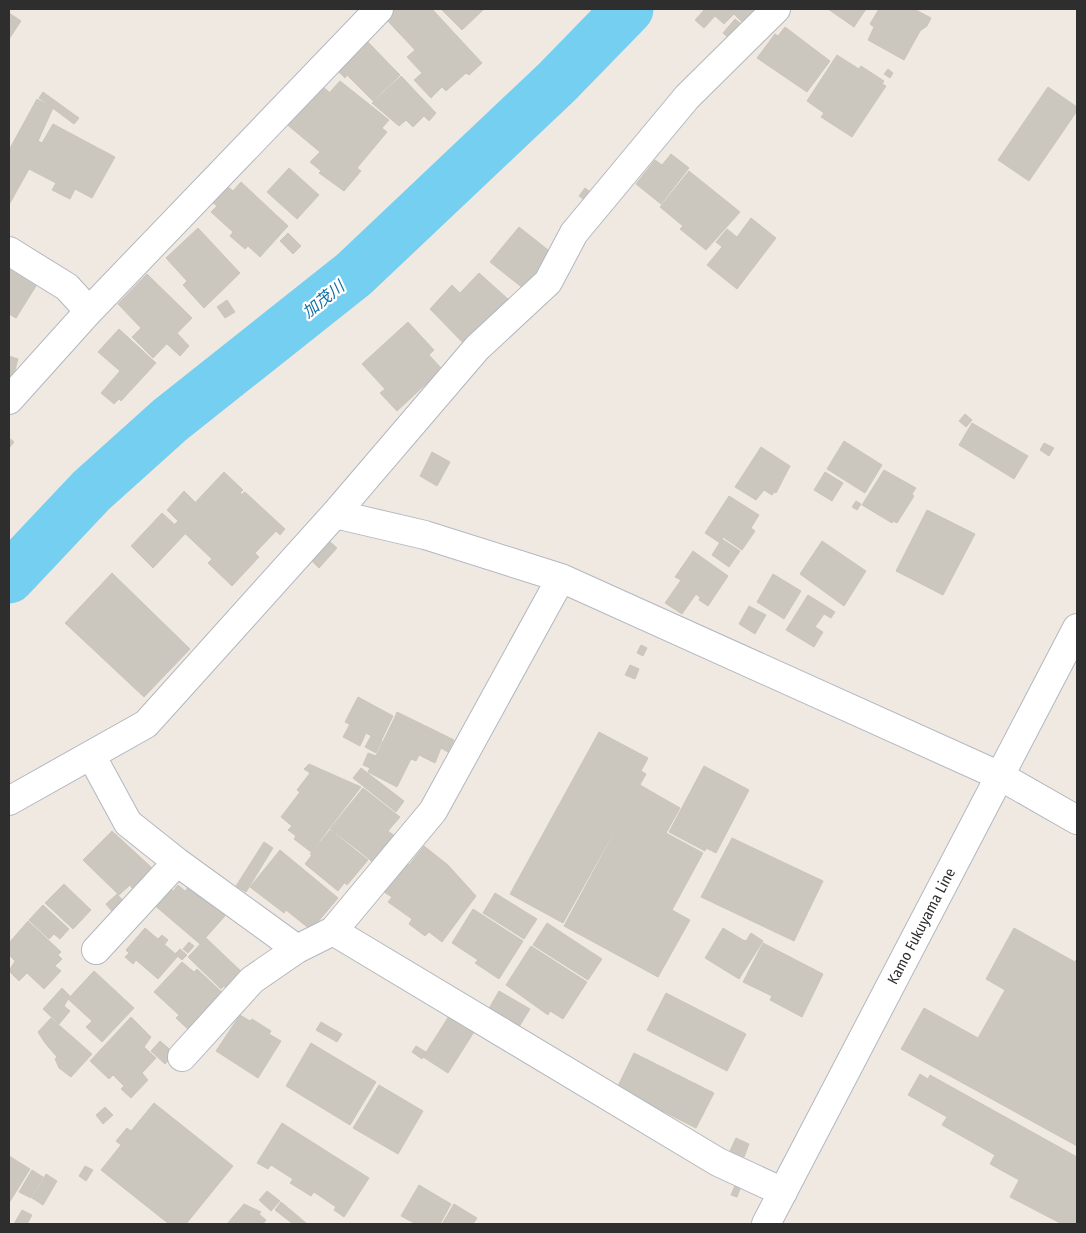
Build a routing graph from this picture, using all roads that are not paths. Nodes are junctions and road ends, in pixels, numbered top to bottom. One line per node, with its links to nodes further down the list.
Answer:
1 (379, 9): 4 (street)
2 (776, 9): 6 (street)
3 (9, 251): 4 (street)
4 (89, 311): 5 (street)
5 (9, 400)
6 (335, 514): 7 (street); 9 (street)
7 (561, 578): 10 (street); 14 (street)
8 (1077, 628): 10 (street, Kamo Fukuyama Line)
9 (91, 754): 11 (street); 13 (street)
10 (1000, 776): 12 (street); 18 (street, Kamo Fukuyama Line)
11 (9, 801)
12 (1077, 820)
13 (177, 862): 15 (street); 16 (street)
14 (333, 931): 15 (street); 18 (street)
15 (297, 949): 17 (street)
16 (96, 950)
17 (182, 1057)
18 (783, 1192): 19 (street, Kamo Fukuyama Line)
19 (766, 1224)

